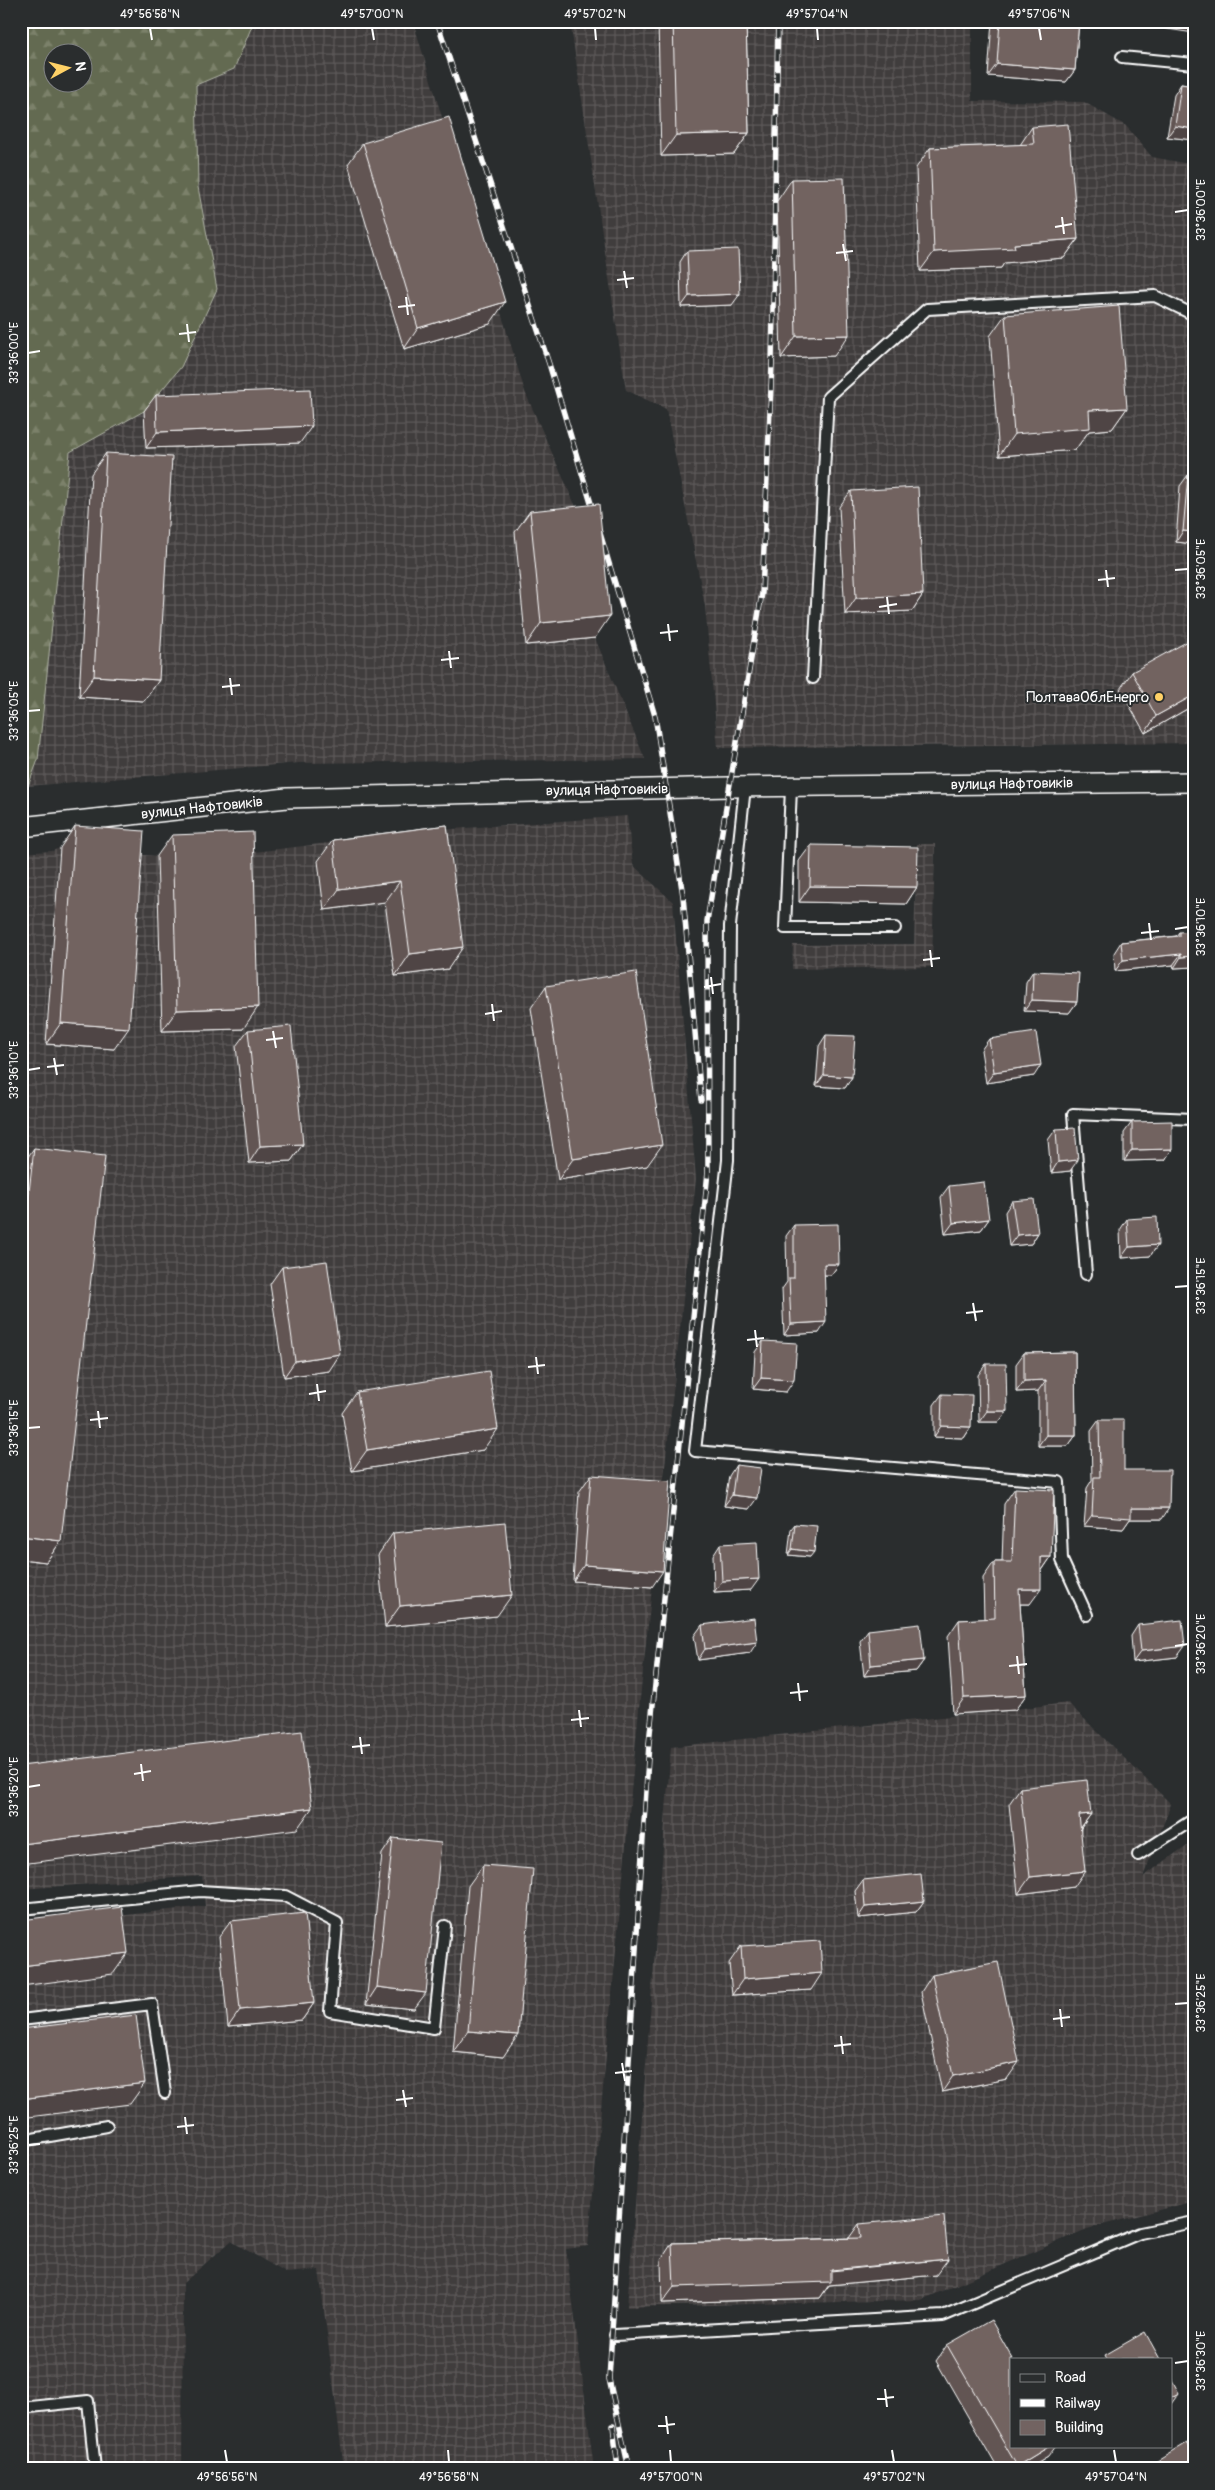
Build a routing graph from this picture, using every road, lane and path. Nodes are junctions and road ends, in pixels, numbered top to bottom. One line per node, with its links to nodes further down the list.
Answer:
1 (1122, 56): 2 (lane)
2 (1194, 64)
3 (1194, 315): 4 (lane)
4 (813, 678)
5 (1194, 782): 7 (street, вулиця Нафтовиків)
6 (745, 787): 7 (street, вулиця Нафтовиків); 8 (street, вулиця Нафтовиків); 12 (lane)
7 (790, 788): 9 (lane)
8 (21, 828)
9 (895, 928)
10 (1194, 1119): 11 (lane)
11 (1086, 1274)
12 (1087, 1615)
13 (1194, 1819): 14 (lane)
14 (1138, 1854)
15 (21, 1909): 16 (lane)
16 (445, 1926)
17 (21, 2020): 18 (lane)
18 (165, 2093)
19 (107, 2126): 20 (lane)
20 (21, 2141)
21 (1194, 2222): 22 (lane)
22 (615, 2335)
23 (21, 2408): 24 (lane)
24 (95, 2469)

